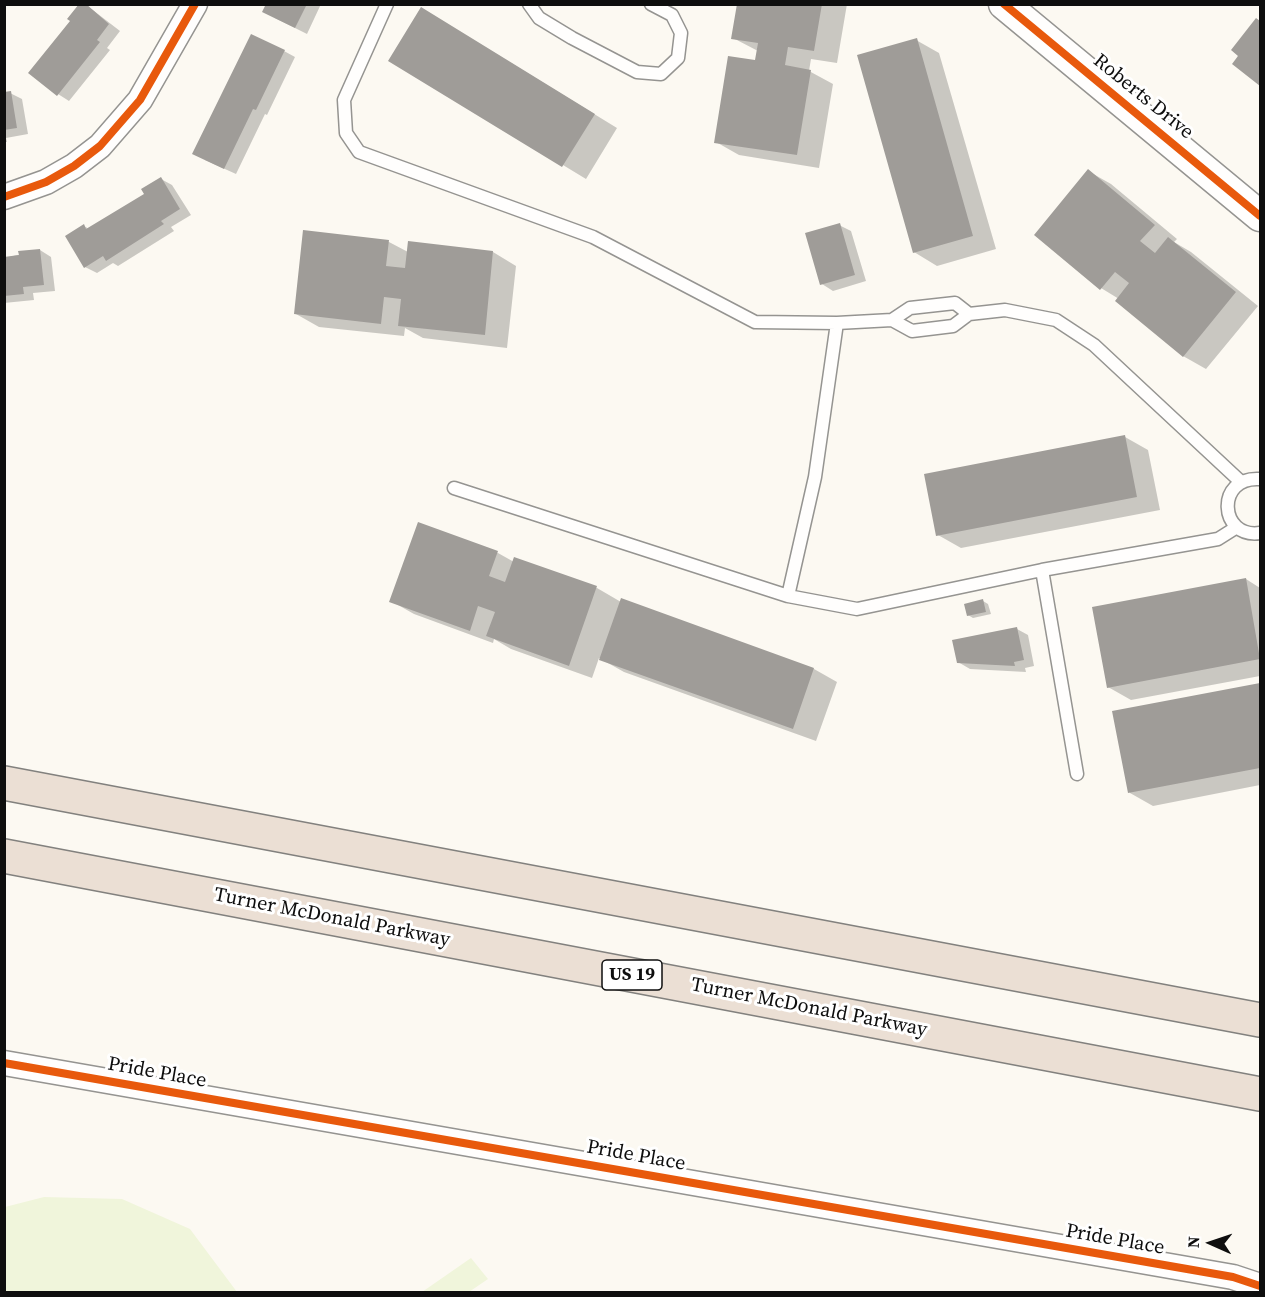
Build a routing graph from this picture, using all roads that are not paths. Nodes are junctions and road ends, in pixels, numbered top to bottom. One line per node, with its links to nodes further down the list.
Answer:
1 (195, 4): 6 (street)
2 (387, 4): 10 (lane)
3 (529, 4): 4 (lane)
4 (651, 4)
5 (1004, 4): 7 (street, Roberts Drive)
6 (4, 197)
7 (1260, 216)
8 (969, 314): 9 (lane); 9 (lane); 12 (lane)
9 (892, 320): 10 (lane)
10 (837, 323): 17 (lane)
11 (1260, 479): 12 (lane)
12 (1241, 482): 14 (lane)
13 (454, 488): 17 (lane)
14 (1237, 527): 15 (lane); 16 (lane)
15 (1260, 533)
16 (1042, 570): 17 (lane); 18 (lane)
17 (788, 596)
18 (1077, 774)
19 (4, 783): 21 (highway)
20 (4, 856): 23 (highway, Turner McDonald Parkway / US 19)
21 (1260, 1020)
22 (4, 1063): 24 (street, Pride Place)
23 (1260, 1094)
24 (1260, 1286)

